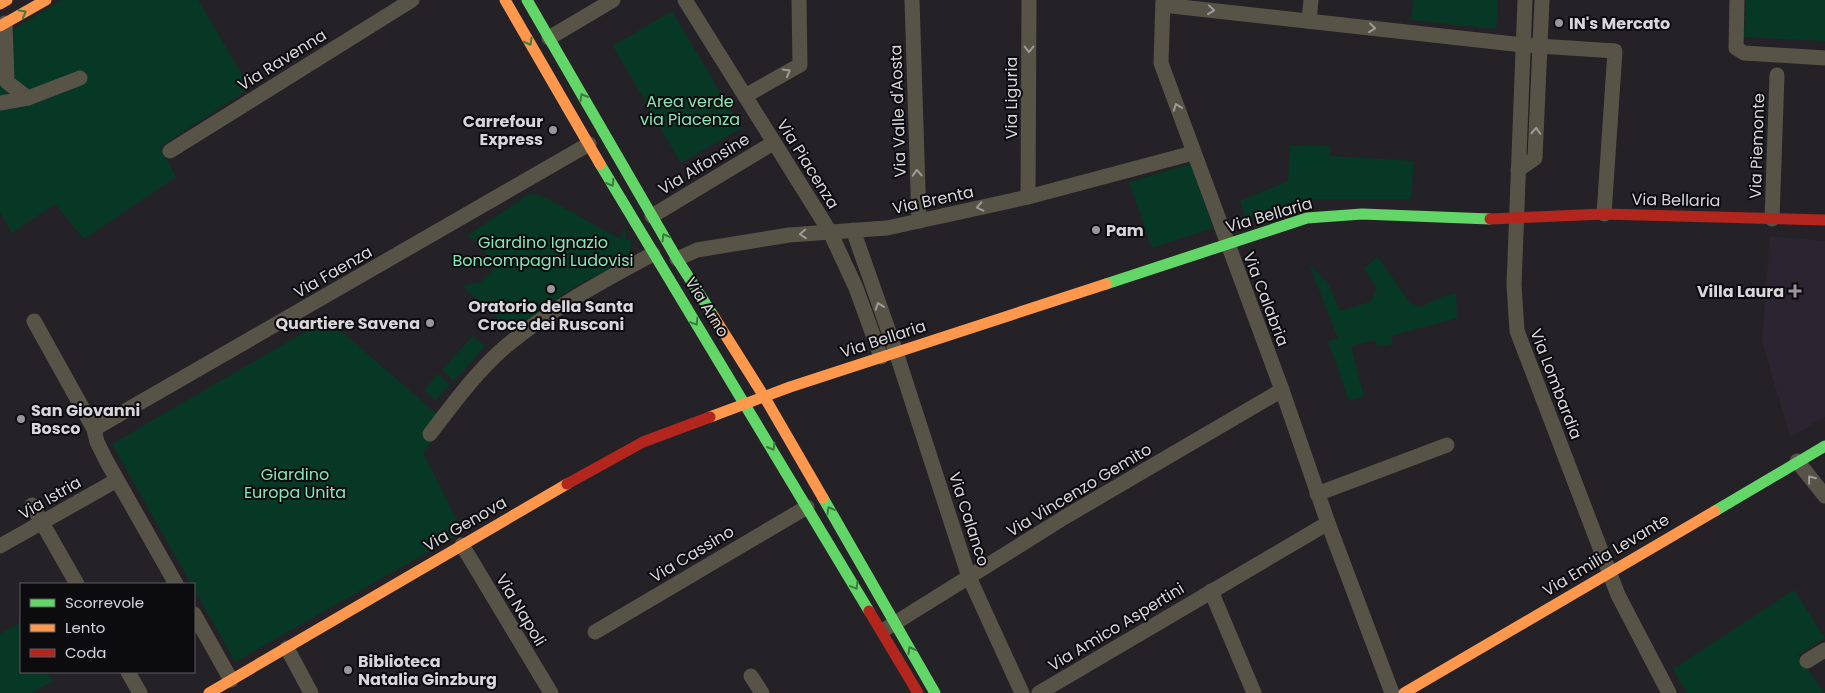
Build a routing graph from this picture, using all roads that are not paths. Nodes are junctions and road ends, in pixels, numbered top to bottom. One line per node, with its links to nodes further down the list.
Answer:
1 (7, 0): 16 (street)
2 (46, 0): 18 (street, one-way to 2)
3 (412, 0): 30 (street, Via Ravenna)
4 (505, 0): 29 (street, Via Arno, one-way to 29)
5 (527, 0): 19 (street, Via Arno)
6 (613, 0): 19 (street)
7 (685, 0): 25 (street, Via Piacenza)
8 (799, 0): 25 (street, one-way to 8)
9 (912, 0): 39 (street, Via Valle d'Aosta, one-way to 9)
10 (1029, 0): 33 (street, Via Liguria, one-way to 33)
11 (1310, 0): 17 (street)
12 (1525, 0): 20 (street, Via Lombardia)
13 (1542, 0): 21 (street)
14 (1737, 0): 22 (street)
15 (1163, 3): 17 (street, one-way to 17); 31 (street, Via Calabria, one-way to 15)
16 (0, 4)
17 (1310, 21): 20 (street, one-way to 20)
18 (3, 24): 26 (street)
19 (549, 38): 35 (street, Via Arno, one-way to 19)
20 (1523, 46): 21 (street); 32 (street, Via Lombardia)
21 (1540, 47): 32 (street, one-way to 21); 34 (street)
22 (1825, 58)
23 (1777, 75): 37 (street, Via Piemonte)
24 (80, 78): 26 (street)
25 (745, 96): 28 (street, Via Piacenza)
26 (28, 98): 27 (street)
27 (0, 103)
28 (773, 143): 35 (street, Via Alfonsine); 41 (street, Via Piacenza)
29 (589, 144): 43 (street, Via Arno, one-way to 43); 51 (street, Via Faenza)
30 (170, 151)
31 (1193, 153): 33 (street, Via Brenta); 42 (street, Via Calabria)
32 (1518, 170): 36 (street, Via Lombardia)
33 (1028, 197): 39 (street, Via Brenta, one-way to 39)
34 (1604, 214): 36 (street, Via Bellaria); 37 (street, Via Bellaria)
35 (652, 216): 44 (street, Via Arno, one-way to 35)
36 (1517, 218): 42 (street, Via Bellaria); 65 (street, Via Lombardia)
37 (1772, 219): 38 (street, Via Bellaria)
38 (1825, 220)
39 (919, 221): 40 (street, Via Brenta)
40 (853, 230): 41 (street, Via Brenta); 46 (street, one-way to 40)
41 (830, 232): 44 (street, Via Brenta, one-way to 44); 47 (street, Via Piacenza)
42 (1226, 244): 46 (street, Via Bellaria); 48 (street, Via Calabria)
43 (653, 254): 50 (street, Via Arno, one-way to 50); 52 (street)
44 (677, 259): 49 (street, Via Arno)
45 (34, 321): 51 (street)
46 (896, 352): 47 (street, Via Bellaria); 66 (street, Via Calanco)
47 (881, 357): 49 (street, Via Bellaria)
48 (1282, 390): 57 (street, Via Calabria); 66 (street, Via Vincenzo Gemito)
49 (765, 398): 50 (street, Via Bellaria); 71 (street, Via Arno, one-way to 49)
50 (747, 405): 60 (street, Via Arno, one-way to 60); 63 (street, Via Genova)
51 (94, 430): 56 (street)
52 (430, 434)
53 (1447, 445): 57 (street)
54 (1825, 446): 55 (street, Via Emilia Levante)
55 (1797, 461): 58 (street, one-way to 55); 65 (street, Via Emilia Levante)
56 (117, 480): 61 (street, Via Istria); 68 (street)
57 (1317, 494): 62 (street, Via Calabria)
58 (1825, 496)
59 (32, 505): 61 (street)
60 (807, 507): 72 (street, Via Arno, one-way to 72); 73 (street, Via Cassino)
61 (42, 522): 64 (street, Via Istria); 67 (street)
62 (1328, 523): 69 (street, Via Amico Aspertini); 90 (street, Via Calabria)
63 (462, 545): 74 (street, Via Genova); 83 (street, Via Napoli)
64 (0, 546)
65 (1610, 572): 91 (street, Via Emilia Levante); 92 (street, Via Lombardia)
66 (969, 577): 71 (street, Via Vincenzo Gemito); 87 (street, Via Calanco)
67 (77, 583)
68 (175, 583)
69 (1211, 591): 88 (street, Via Amico Aspertini); 89 (street, Via Amico Aspertini)
70 (195, 616): 79 (street)
71 (896, 623): 72 (street); 86 (street, Via Arno, one-way to 71)
72 (882, 631): 85 (street, Via Arno)
73 (595, 632)
74 (287, 648): 79 (street, Via Genova); 82 (street)
75 (1825, 650): 76 (street)
76 (1807, 661)
77 (129, 673): 80 (street)
78 (751, 676): 84 (street)
79 (231, 680): 81 (street, Via Genova)
80 (140, 693)
81 (209, 693)
82 (311, 693)
83 (551, 693)
84 (762, 693)
85 (918, 693)
86 (935, 693)
87 (1022, 693)
88 (1040, 693)
89 (1254, 693)
90 (1392, 693)
91 (1404, 693)
92 (1669, 693)

